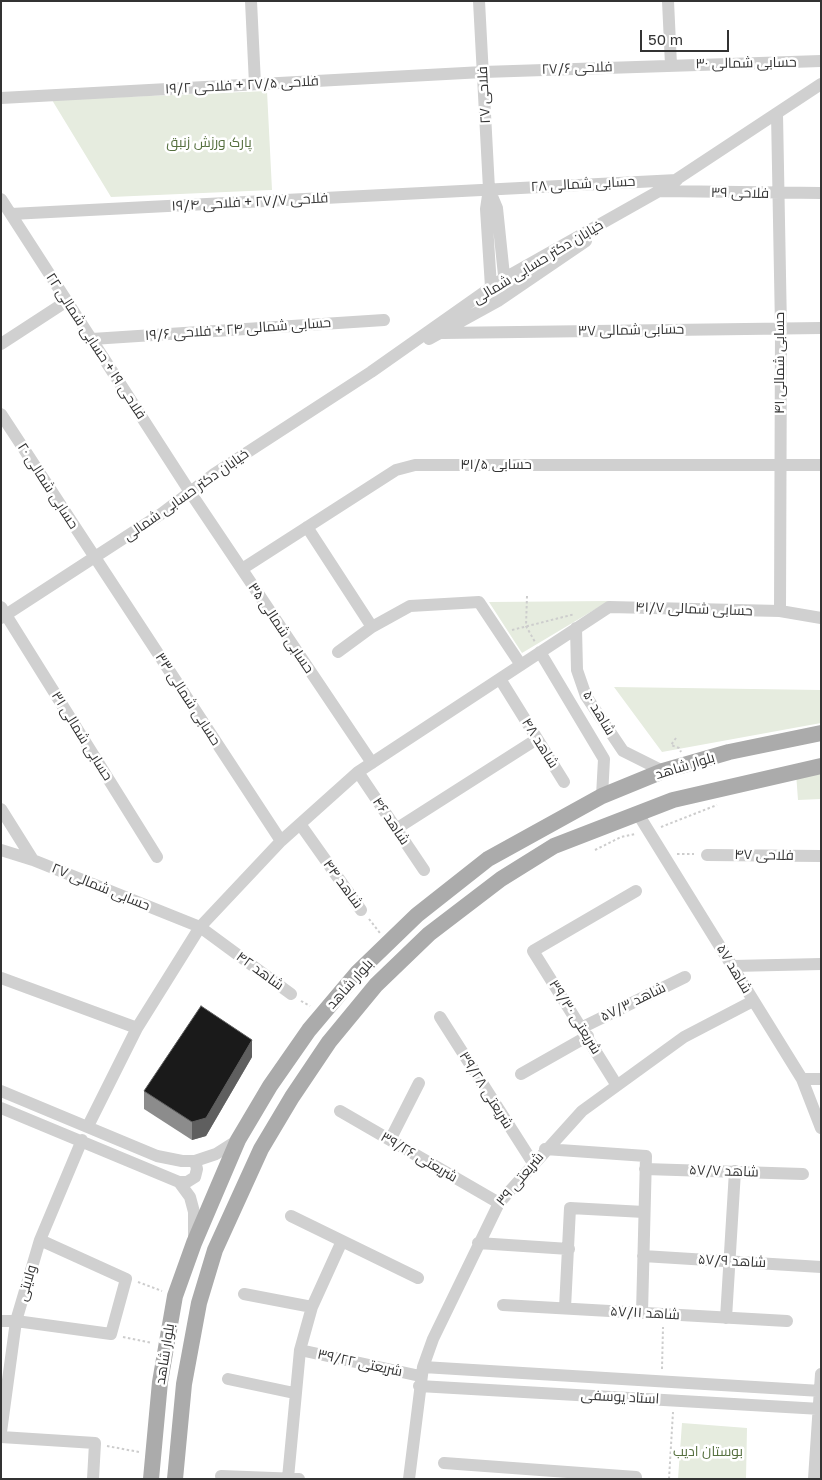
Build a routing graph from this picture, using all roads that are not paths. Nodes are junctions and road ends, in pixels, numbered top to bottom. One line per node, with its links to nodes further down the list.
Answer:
1 (251, 1): 7 (street)
2 (479, 1): 6 (street, فلاحی ۲۷)
3 (668, 1): 5 (street)
4 (821, 62): 5 (street, حسابی شمالی ۳۰)
5 (671, 65): 6 (street, فلاحی ۲۷/۶)
6 (483, 72): 7 (street, فلاحی ۲۷/۵ + فلاحی ۱۹/۲); 14 (street, فلاحی ۲۷)
7 (255, 84): 10 (street, فلاحی ۲۷/۵ + فلاحی ۱۹/۲)
8 (821, 84): 11 (street)
9 (821, 88): 11 (street)
10 (1, 98)
11 (802, 98): 12 (street, خیابان دکتر حسابی شمالی)
12 (777, 114): 13 (street, خیابان دکتر حسابی شمالی); 16 (street, حسابی شمالی ۴۱)
13 (677, 180): 14 (street, حسابی شمالی ۲۸); 15 (street, خیابان دکتر حسابی شمالی)
14 (489, 189): 19 (street, فلاحی ۲۷/۷ + فلاحی ۱۹/۴); 20 (street, فلاحی ۲۷); 21 (street, فلاحی ۲۷)
15 (659, 191): 16 (street, فلاحی ۳۹); 20 (street, خیابان دکتر حسابی شمالی); 22 (street, خیابان دکتر حسابی شمالی)
16 (779, 193): 17 (street, فلاحی ۳۹); 25 (street, حسابی شمالی ۴۱)
17 (821, 193)
18 (1, 199): 19 (street, فلاحی ۱۹ + حسابی شمالی ۲۲)
19 (11, 214): 23 (street, فلاحی ۱۹ + حسابی شمالی ۲۲)
20 (503, 279): 21 (street, خیابان دکتر حسابی شمالی); 22 (street, فلاحی ۲۷)
21 (491, 287): 22 (street, فلاحی ۲۷); 30 (street, خیابان دکتر حسابی شمالی)
22 (502, 297): 27 (street, خیابان دکتر حسابی شمالی)
23 (67, 302): 28 (street, فلاحی ۱۹ + حسابی شمالی ۲۲); 29 (street)
24 (384, 320): 28 (street, حسابی شمالی ۲۴ + فلاحی ۱۹/۶)
25 (780, 328): 26 (street, حسابی شمالی ۳۷); 27 (street, حسابی شمالی ۳۷); 32 (street, حسابی شمالی ۴۱)
26 (821, 328)
27 (440, 333): 30 (street, خیابان دکتر حسابی شمالی)
28 (92, 339): 34 (street, فلاحی ۱۹ + حسابی شمالی ۲۲)
29 (1, 344)
30 (371, 372): 34 (street, خیابان دکتر حسابی شمالی)
31 (1, 414): 36 (street, حسابی شمالی ۲۰)
32 (781, 465): 33 (street, حسابی ۴۱/۵); 35 (street, حسابی ۴۱/۵); 38 (street, حسابی شمالی ۴۱)
33 (821, 465)
34 (190, 492): 36 (street, خیابان دکتر حسابی شمالی); 37 (street, حسابی شمالی ۳۵)
35 (307, 527): 37 (street, حسابی ۴۱/۵); 41 (street)
36 (96, 558): 39 (street, خیابان دکتر حسابی شمالی); 61 (street, حسابی شمالی ۳۳)
37 (242, 569): 51 (street, حسابی شمالی ۳۵)
38 (780, 611): 40 (street, حسابی شمالی ۴۱/۷); 42 (street, حسابی شمالی ۴۱/۷)
39 (3, 613): 65 (street, حسابی شمالی ۳۱)
40 (821, 618)
41 (372, 627): 43 (street); 45 (street)
42 (576, 628): 44 (street); 49 (street, شاهد ۵۰)
43 (338, 652)
44 (540, 652): 45 (street); 50 (street, شاهد ۵۰)
45 (521, 665): 46 (street)
46 (500, 678): 48 (street, شاهد ۴۸); 51 (street)
47 (821, 733): 54 (main road, بلوار شاهد)
48 (538, 739): 55 (street, شاهد ۴۸); 60 (street)
49 (623, 751): 50 (street); 54 (street, شاهد ۵۰)
50 (604, 759): 56 (street)
51 (372, 763): 53 (street)
52 (821, 766): 58 (main road, بلوار شاهد)
53 (358, 772): 59 (street); 60 (street, شاهد ۴۶)
54 (663, 772): 56 (main road, بلوار شاهد)
55 (564, 782)
56 (602, 796): 91 (main road, بلوار شاهد)
57 (1, 809): 66 (street)
58 (638, 814): 72 (street, شاهد ۵۷); 137 (main road, بلوار شاهد)
59 (300, 824): 61 (street); 69 (street, شاهد ۴۴)
60 (396, 829): 67 (street, شاهد ۴۶)
61 (281, 841): 70 (street)
62 (1, 850): 66 (street, حسابی شمالی ۲۷)
63 (707, 854): 64 (street, فلاحی ۴۷)
64 (821, 856)
65 (157, 857)
66 (33, 860): 70 (street, حسابی شمالی ۲۷)
67 (424, 870)
68 (636, 891): 79 (street, شریعتی ۳۹/۳۰)
69 (361, 910)
70 (200, 926): 75 (street, شاهد ۴۲); 78 (street)
71 (821, 964): 72 (street)
72 (733, 966): 76 (street, شاهد ۵۷)
73 (685, 977): 79 (street, شاهد ۵۷/۳)
74 (1, 978): 78 (street)
75 (291, 994)
76 (753, 1001): 81 (street, شاهد ۵۷); 84 (street, شریعتی ۳۹)
77 (440, 1017): 95 (street, شریعتی ۳۹/۲۸)
78 (137, 1028): 88 (street)
79 (584, 1032): 80 (street, شاهد ۵۷/۳); 84 (street, شریعتی ۳۹/۳۰)
80 (521, 1074)
81 (802, 1079): 82 (street); 89 (street, شاهد ۵۷)
82 (821, 1079)
83 (419, 1083): 92 (street)
84 (616, 1084): 93 (street, شریعتی ۳۹)
85 (1, 1091): 88 (street)
86 (1, 1108): 90 (street)
87 (340, 1111): 92 (street, شریعتی ۳۹/۲۶)
88 (88, 1126): 94 (street)
89 (821, 1128)
90 (82, 1140): 99 (street); 103 (street, ولایتی)
91 (238, 1140): 94 (street); 105 (main road, بلوار شاهد)
92 (390, 1140): 100 (street, شریعتی ۳۹/۲۶)
93 (545, 1149): 95 (street, شریعتی ۳۹); 96 (street)
94 (195, 1160): 99 (street)
95 (532, 1163): 100 (street, شریعتی ۳۹)
96 (645, 1169): 97 (street, شاهد ۵۷/۷); 101 (street)
97 (735, 1171): 98 (street, شاهد ۵۷/۷); 109 (street)
98 (803, 1174)
99 (179, 1182): 105 (street)
100 (499, 1202): 106 (street, شریعتی ۳۹)
101 (644, 1212): 107 (street); 108 (street)
102 (291, 1216): 104 (street)
103 (40, 1240): 119 (street, ولایتی); 119 (street)
104 (342, 1241): 111 (street); 114 (street)
105 (194, 1243): 136 (main road, بلوار شاهد)
106 (478, 1243): 107 (street); 123 (street, شریعتی ۳۹)
107 (569, 1248): 115 (street)
108 (643, 1256): 109 (street, شاهد ۵۷/۹); 116 (street)
109 (730, 1261): 110 (street, شاهد ۵۷/۹); 117 (street)
110 (821, 1266)
111 (418, 1278)
112 (244, 1294): 114 (street)
113 (503, 1305): 115 (street, شاهد ۵۷/۱۱)
114 (312, 1307): 121 (street)
115 (565, 1308): 116 (street, شاهد ۵۷/۱۱)
116 (642, 1313): 117 (street, شاهد ۵۷/۱۱)
117 (726, 1318): 120 (street, شاهد ۵۷/۱۱)
118 (1, 1321): 119 (street)
119 (16, 1321): 128 (street, ولایتی)
120 (787, 1321)
121 (300, 1350): 123 (street, شریعتی ۳۹/۲۲); 126 (street)
122 (821, 1374): 125 (street)
123 (421, 1376): 125 (street, استاد یوسفی); 127 (street, استاد یوسفی); 138 (street, شریعتی ۳۹)
124 (228, 1379): 126 (street)
125 (820, 1391): 127 (street)
126 (294, 1393): 133 (street)
127 (820, 1409): 139 (street)
128 (1, 1432)
129 (1, 1437): 135 (street)
130 (444, 1463): 131 (street)
131 (525, 1474): 134 (street)
132 (221, 1476): 133 (street)
133 (294, 1478)
134 (636, 1478)
135 (93, 1479)
136 (151, 1479)
137 (175, 1479)
138 (410, 1479)
139 (814, 1479)

